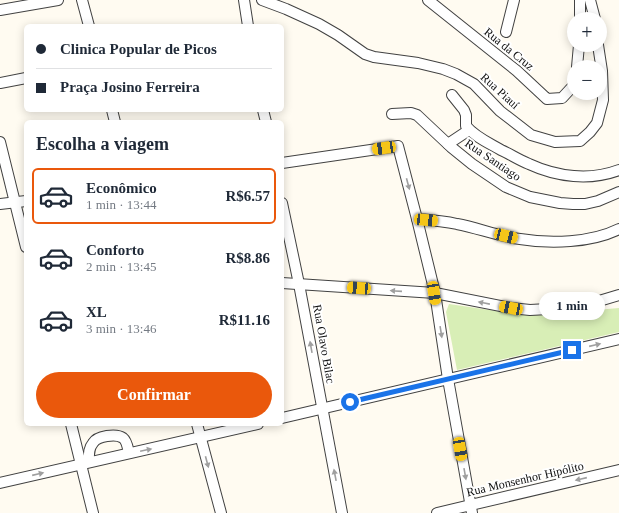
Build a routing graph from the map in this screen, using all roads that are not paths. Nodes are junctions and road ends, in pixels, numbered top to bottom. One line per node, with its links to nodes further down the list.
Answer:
1 (58, 0): 9 (street)
2 (82, 0): 12 (street)
3 (244, 0): 13 (street)
4 (262, 0): 15 (street, Rua Piauí)
5 (428, 0): 18 (street, Rua da Cruz)
6 (514, 0): 14 (street)
7 (580, 0): 10 (street)
8 (590, 0): 11 (street)
9 (0, 10)
10 (580, 12)
11 (593, 12)
12 (88, 24)
13 (248, 24)
14 (506, 32)
15 (599, 52)
16 (24, 78): 17 (street)
17 (0, 82)
18 (567, 93)
19 (452, 95): 21 (street)
20 (392, 114): 23 (street, Rua Santiago)
21 (469, 130): 23 (street); 25 (street)
22 (0, 142): 28 (street)
23 (448, 144): 26 (street, Rua Santiago)
24 (284, 163): 31 (street, one-way to 31)
25 (619, 170)
26 (619, 192)
27 (24, 200): 28 (street)
28 (15, 202): 29 (street); 33 (street)
29 (0, 204)
30 (284, 213): 35 (street, Rua Olavo Bilac)
31 (417, 219): 32 (street); 36 (street)
32 (619, 230)
33 (24, 240)
34 (284, 283): 35 (street)
35 (299, 284): 36 (street, one-way to 35); 40 (street, Rua Olavo Bilac, one-way to 35)
36 (434, 293): 37 (street, one-way to 36); 39 (street, one-way to 39)
37 (619, 295)
38 (619, 339): 39 (street, one-way to 38)
39 (448, 379): 40 (street); 50 (street, one-way to 50)
40 (322, 409): 41 (street); 53 (street, Rua Olavo Bilac, one-way to 40)
41 (284, 418)
42 (72, 426): 47 (street)
43 (197, 426): 45 (street)
44 (250, 426): 45 (street)
45 (200, 438): 46 (street, one-way to 45); 52 (street, one-way to 52)
46 (129, 453): 47 (street); 47 (street)
47 (85, 463): 49 (street, one-way to 47); 51 (street)
48 (619, 470): 50 (street, Rua Monsenhor Hipólito, one-way to 50)
49 (0, 483)
50 (471, 509): 54 (street, Rua Monsenhor Hipólito)
51 (93, 513)
52 (221, 513)
53 (342, 513)
54 (437, 513)

